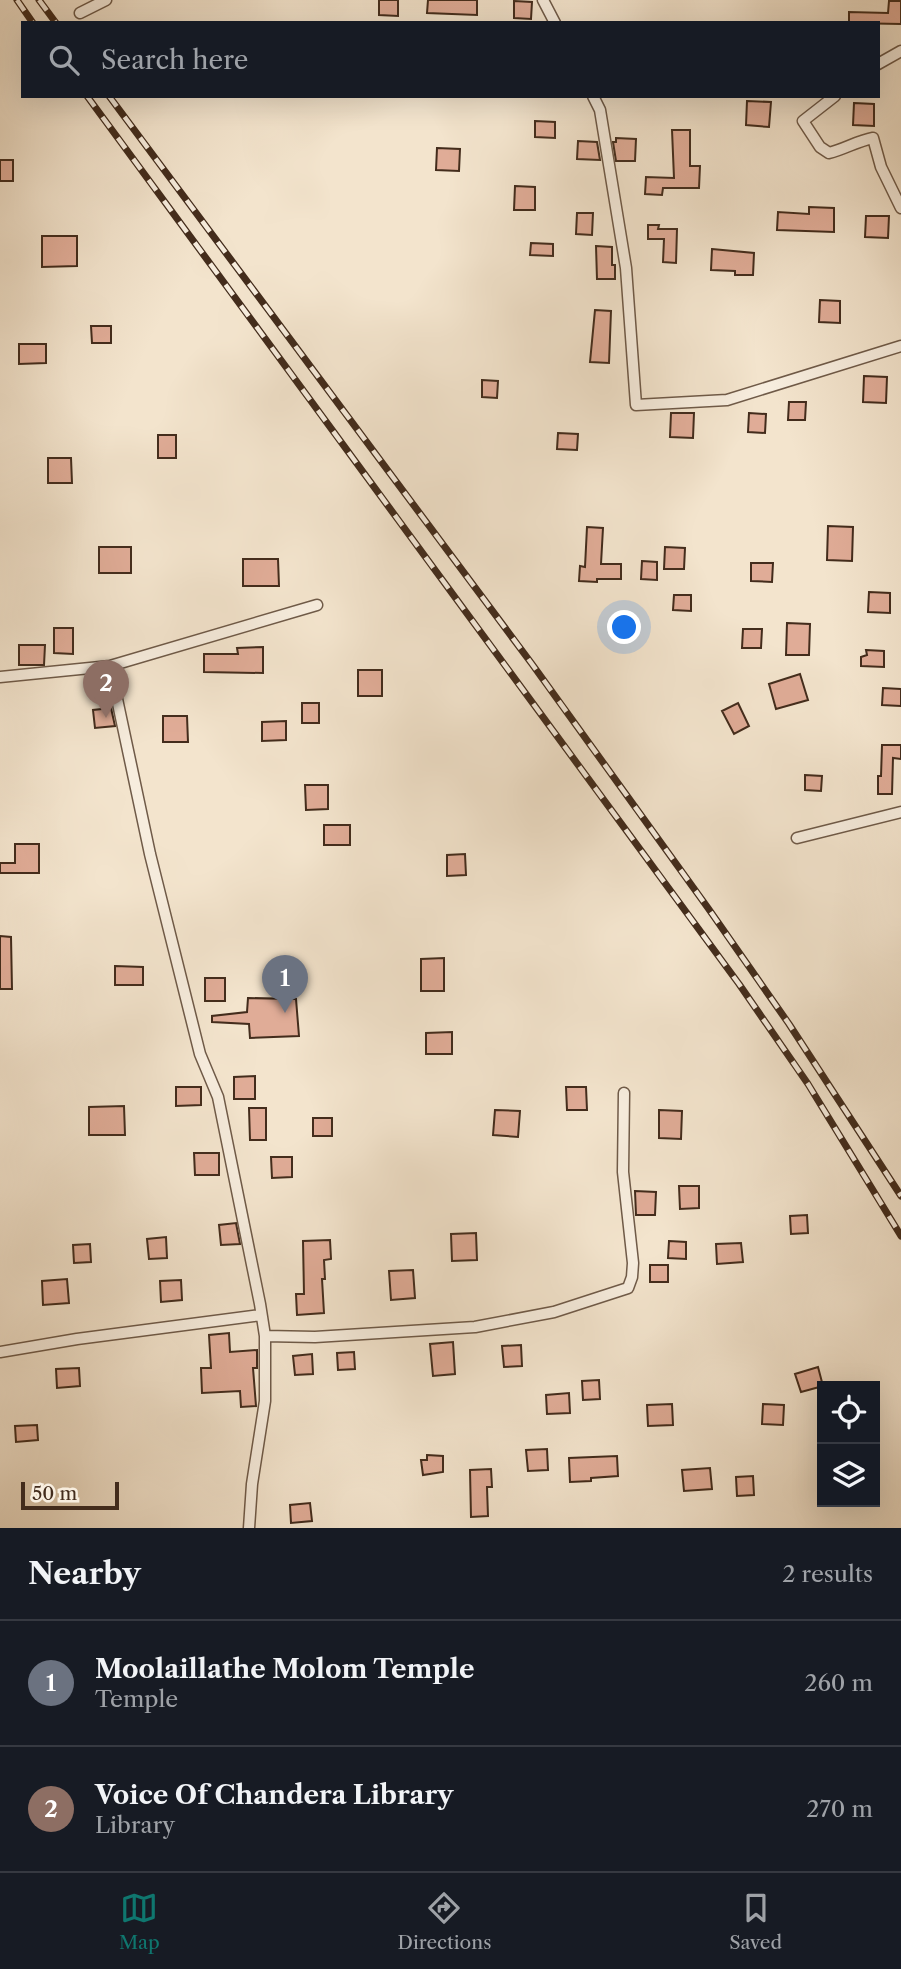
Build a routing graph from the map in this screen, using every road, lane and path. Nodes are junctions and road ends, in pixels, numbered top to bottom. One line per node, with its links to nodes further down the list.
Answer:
1 (106, 0): 3 (street)
2 (543, 0): 4 (street)
3 (80, 13)
4 (554, 21)
5 (901, 51): 6 (street)
6 (880, 63)
7 (594, 98): 10 (street)
8 (832, 98): 9 (street)
9 (901, 208)
10 (901, 346)
11 (317, 605): 12 (street)
12 (110, 666): 13 (street); 17 (street)
13 (0, 677)
14 (901, 812): 15 (street)
15 (797, 838)
16 (624, 1093): 18 (street)
17 (261, 1315): 18 (street); 19 (street)
18 (265, 1336): 20 (street)
19 (0, 1352)
20 (249, 1528)

